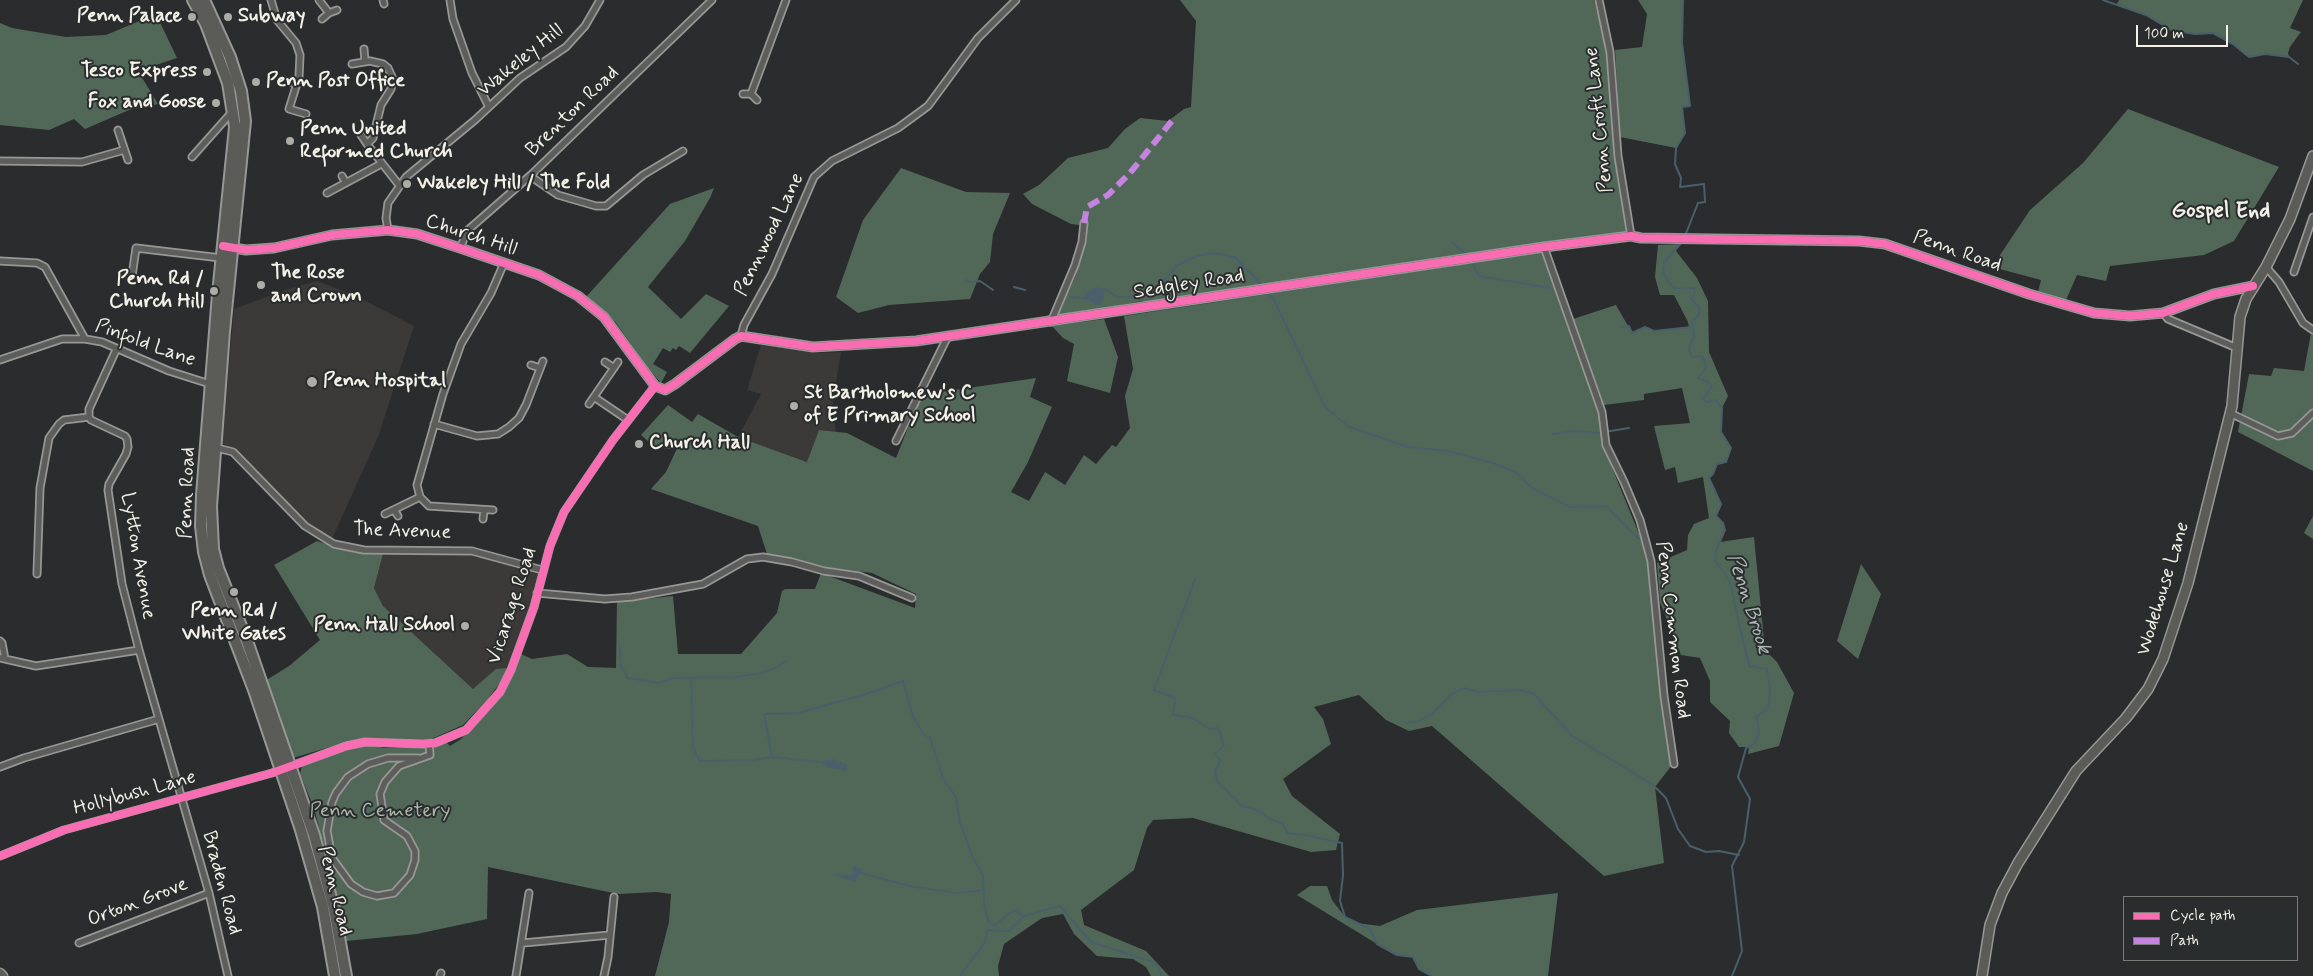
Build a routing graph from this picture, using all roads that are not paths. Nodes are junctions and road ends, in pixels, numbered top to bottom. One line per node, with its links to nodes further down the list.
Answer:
1 (193, 0): 23 (highway, Penn Road)
2 (204, 0): 46 (highway, Penn Road)
3 (271, 0): 18 (street)
4 (319, 0): 12 (street)
5 (450, 0): 22 (street)
6 (600, 0): 22 (street, Wakeley Hill)
7 (712, 0): 37 (street, Brenton Road)
8 (786, 0): 20 (street)
9 (1016, 0): 59 (street, Pennwood Lane)
10 (1599, 0): 44 (street, Penn Croft Lane)
11 (337, 10): 12 (street)
12 (329, 13): 13 (street)
13 (322, 19)
14 (364, 49): 15 (street)
15 (366, 62): 16 (street); 27 (street)
16 (352, 64)
17 (284, 80): 18 (street)
18 (296, 84): 24 (street)
19 (743, 94): 20 (street)
20 (751, 94): 21 (street)
21 (757, 100)
22 (489, 107): 39 (street, Wakeley Hill)
23 (234, 110): 31 (street); 46 (highway, Penn Road)
24 (306, 114)
25 (118, 130): 28 (street)
26 (361, 135): 27 (street)
27 (367, 144): 34 (street)
28 (124, 150): 32 (street); 33 (street)
29 (683, 151): 37 (street)
30 (2313, 156): 35 (main road, Wodehouse Lane)
31 (192, 157)
32 (128, 160)
33 (0, 161)
34 (382, 164): 38 (street); 39 (street)
35 (2311, 166): 52 (main road, Wodehouse Lane)
36 (342, 176): 38 (street)
37 (530, 176): 48 (street, Brenton Road)
38 (346, 183): 40 (street)
39 (399, 185): 43 (street, Wakeley Hill)
40 (327, 193)
41 (2313, 217): 53 (street)
42 (1084, 223): 57 (street)
43 (388, 230): 46 (street, Church Hill); 48 (street, Church Hill)
44 (1631, 236): 45 (street, Sedgley Road); 47 (street, Sedgley Road)
45 (1641, 238): 56 (street, Penn Road)
46 (227, 247): 49 (highway, Penn Road); 71 (highway, Penn Road)
47 (1544, 247): 57 (street, Sedgley Road); 99 (street, Penn Common Road)
48 (460, 248): 51 (street, Church Hill)
49 (222, 258): 54 (street); 71 (highway, Penn Road)
50 (0, 261): 61 (street)
51 (504, 263): 72 (street, Church Hill); 79 (street)
52 (2266, 267): 55 (main road, Wodehouse Lane); 58 (street)
53 (2294, 272)
54 (132, 276)
55 (2254, 286): 56 (street, Penn Road); 63 (main road, Wodehouse Lane)
56 (2162, 313): 63 (street)
57 (1051, 322): 60 (street, Sedgley Road)
58 (2313, 330)
59 (742, 336): 60 (street, Sedgley Road); 72 (street)
60 (947, 338): 80 (street)
61 (85, 339): 62 (street, Pinfold Lane); 64 (street, Pinfold Lane)
62 (117, 348): 71 (street, Pinfold Lane); 77 (street)
63 (2237, 348): 75 (main road, Wodehouse Lane)
64 (0, 360)
65 (543, 361): 69 (street)
66 (605, 362): 70 (street)
67 (618, 362): 70 (street)
68 (530, 365): 69 (street)
69 (540, 368): 79 (street)
70 (614, 368): 73 (street)
71 (216, 386): 81 (highway, Penn Road)
72 (659, 388): 78 (street, Vicarage Road)
73 (594, 397): 74 (street); 78 (street)
74 (589, 404)
75 (2230, 413): 76 (street); 117 (main road, Wodehouse Lane)
76 (2313, 413)
77 (89, 416): 90 (street); 94 (street, Lytton Avenue)
78 (628, 420): 89 (street, Vicarage Road)
79 (434, 424): 82 (street)
80 (896, 441)
81 (211, 447): 89 (street, The Avenue); 101 (highway, Penn Road)
82 (420, 497): 83 (street); 84 (street)
83 (394, 510): 86 (street); 87 (street)
84 (484, 510): 85 (street); 88 (street)
85 (493, 510)
86 (385, 514)
87 (398, 516)
88 (483, 519)
89 (542, 570): 91 (street, Vicarage Road)
90 (37, 574)
91 (537, 593): 92 (street); 97 (street, Vicarage Road)
92 (912, 598)
93 (0, 641): 95 (street)
94 (139, 650): 95 (street); 96 (street, Lytton Avenue)
95 (2, 659)
96 (159, 719): 100 (street); 102 (street, Lytton Avenue)
97 (429, 744): 98 (street); 101 (street, Vicarage Road)
98 (418, 758): 98 (street)
99 (1674, 764)
100 (0, 766)
101 (285, 768): 102 (street, Hollybush Lane); 113 (highway, Penn Road); 114 (highway, Penn Road)
102 (182, 799): 103 (street, Hollybush Lane); 104 (street, Braden Road)
103 (0, 856)
104 (209, 893): 108 (street, Orton Grove); 112 (street, Braden Road)
105 (529, 893): 109 (street)
106 (614, 897): 107 (street)
107 (610, 935): 109 (street); 116 (street)
108 (79, 943)
109 (523, 943): 115 (street)
110 (0, 973): 111 (street)
111 (3, 976)
112 (228, 976)
113 (335, 976)
114 (346, 976)
115 (516, 976)
116 (604, 976)
117 (1982, 976)

